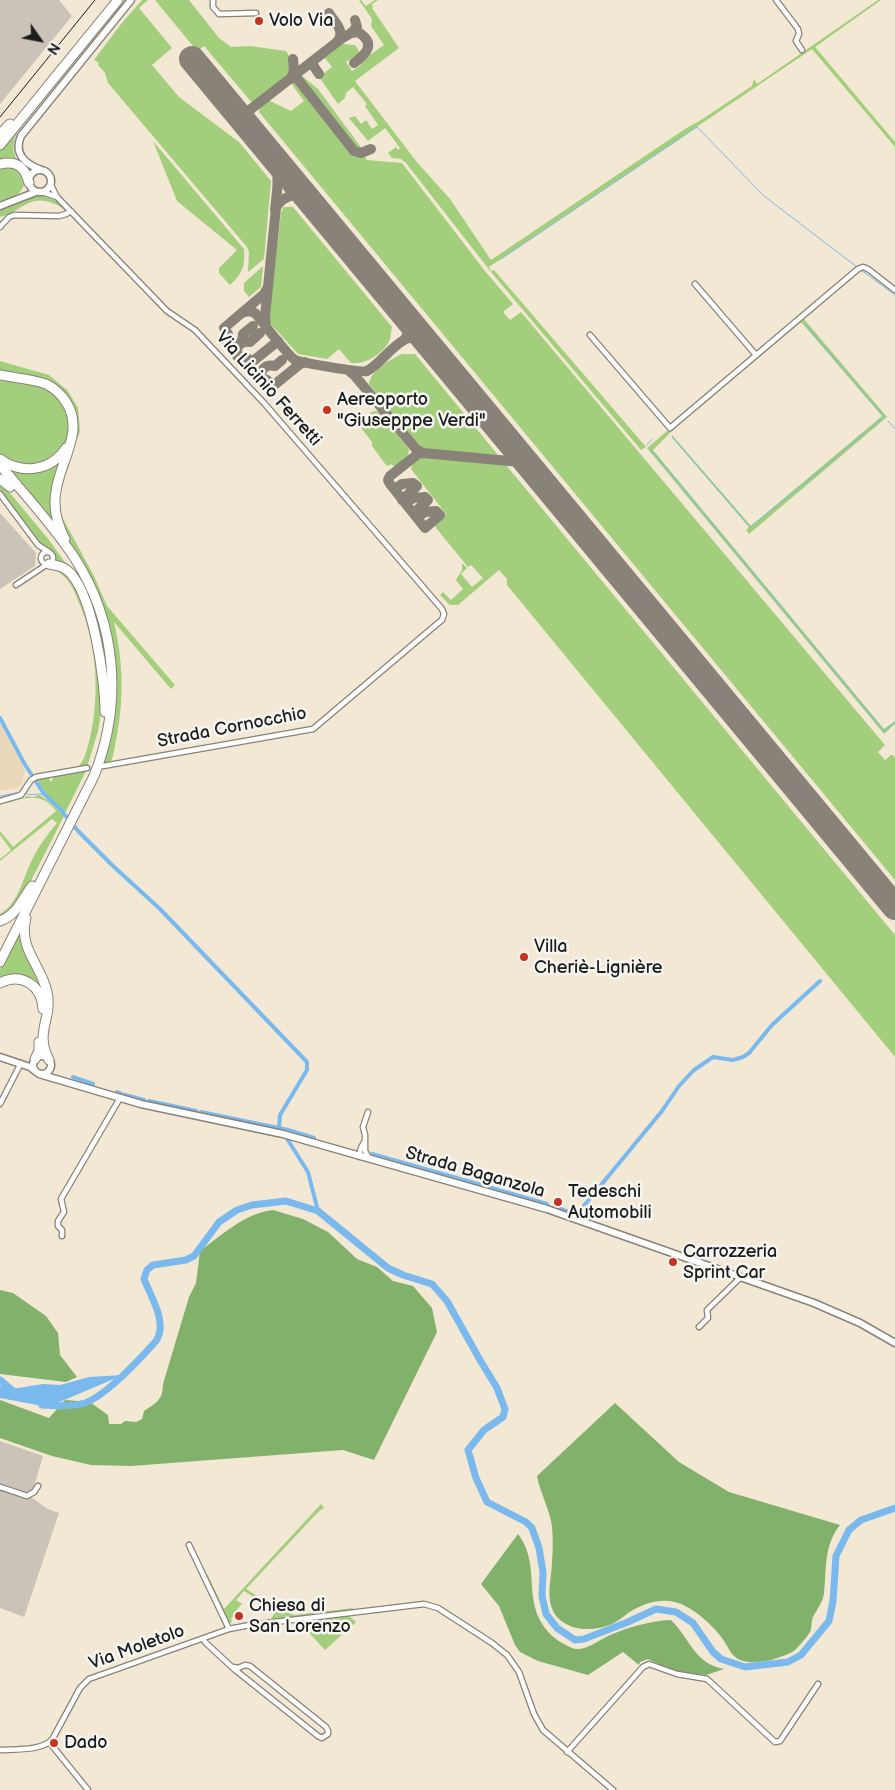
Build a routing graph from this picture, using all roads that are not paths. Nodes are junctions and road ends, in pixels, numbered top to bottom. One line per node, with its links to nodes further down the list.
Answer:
1 (111, 0): 8 (highway)
2 (118, 0): 9 (highway)
3 (130, 0): 11 (main road); 12 (main road)
4 (213, 0): 6 (street)
5 (776, 0): 7 (street)
6 (256, 13)
7 (802, 50)
8 (0, 135)
9 (0, 145)
10 (0, 164): 12 (highway)
11 (42, 170): 12 (main road); 13 (main road)
12 (29, 181): 14 (main road); 16 (main road)
13 (51, 185): 14 (main road); 15 (street)
14 (40, 192): 15 (street); 16 (main road)
15 (57, 197): 18 (street, Via Licinio Ferretti)
16 (18, 199): 17 (main road)
17 (0, 206)
18 (71, 211): 19 (street); 39 (street, Via Licinio Ferretti)
19 (0, 227)
20 (694, 284): 23 (street)
21 (895, 290): 23 (street)
22 (590, 335): 23 (street)
23 (756, 355)
24 (0, 375): 25 (highway)
25 (72, 437): 26 (highway); 38 (highway)
26 (0, 459)
27 (0, 465): 38 (highway)
28 (0, 474): 30 (highway)
29 (0, 478): 30 (highway)
30 (10, 487): 40 (highway)
31 (0, 494): 32 (street)
32 (37, 545): 33 (street); 34 (street)
33 (49, 552): 34 (street); 35 (street)
34 (40, 558): 35 (street); 36 (street)
35 (48, 564): 36 (street); 40 (highway)
36 (33, 574): 37 (street)
37 (16, 586)
38 (93, 591): 43 (highway)
39 (444, 614): 41 (street, Strada Cornocchio)
40 (105, 712): 43 (highway)
41 (103, 766)
42 (87, 768): 44 (street)
43 (80, 799): 45 (highway)
44 (0, 801)
45 (59, 841): 46 (highway); 47 (highway)
46 (49, 867): 50 (highway); 54 (highway)
47 (32, 886): 48 (highway); 49 (highway)
48 (0, 922)
49 (0, 949)
50 (0, 962)
51 (0, 983): 53 (highway)
52 (0, 1057): 55 (main road, Strada Baganzola)
53 (35, 1059): 54 (main road); 55 (main road); 56 (main road)
54 (50, 1062): 56 (main road); 57 (main road)
55 (21, 1063): 56 (main road, Strada Baganzola); 59 (street)
56 (37, 1073): 57 (main road, Strada Baganzola)
57 (63, 1080): 58 (main road, Strada Baganzola)
58 (120, 1098): 62 (main road, Strada Baganzola); 65 (street)
59 (0, 1104)
60 (368, 1112): 61 (street)
61 (363, 1148): 62 (street); 63 (street); 64 (street)
62 (351, 1154): 63 (main road, Strada Baganzola)
63 (360, 1157): 64 (main road, Strada Baganzola)
64 (371, 1160): 66 (main road, Strada Baganzola)
65 (62, 1236)
66 (741, 1277): 67 (street); 68 (main road, Strada Baganzola)
67 (699, 1327)
68 (895, 1343)
69 (38, 1486): 70 (street)
70 (0, 1487)
71 (190, 1545): 72 (street)
72 (229, 1629): 73 (street, Via Moletolo); 82 (street, Via Moletolo)
73 (203, 1638): 75 (street); 80 (street, Via Moletolo)
74 (241, 1666): 75 (street); 76 (street); 78 (street)
75 (232, 1667): 76 (street)
76 (242, 1676): 79 (street)
77 (818, 1684): 82 (street)
78 (288, 1696): 79 (street); 79 (street)
79 (280, 1706)
80 (50, 1743): 81 (street); 83 (street)
81 (0, 1750)
82 (567, 1752): 84 (street, Via Moletolo)
83 (88, 1790)
84 (613, 1790)

